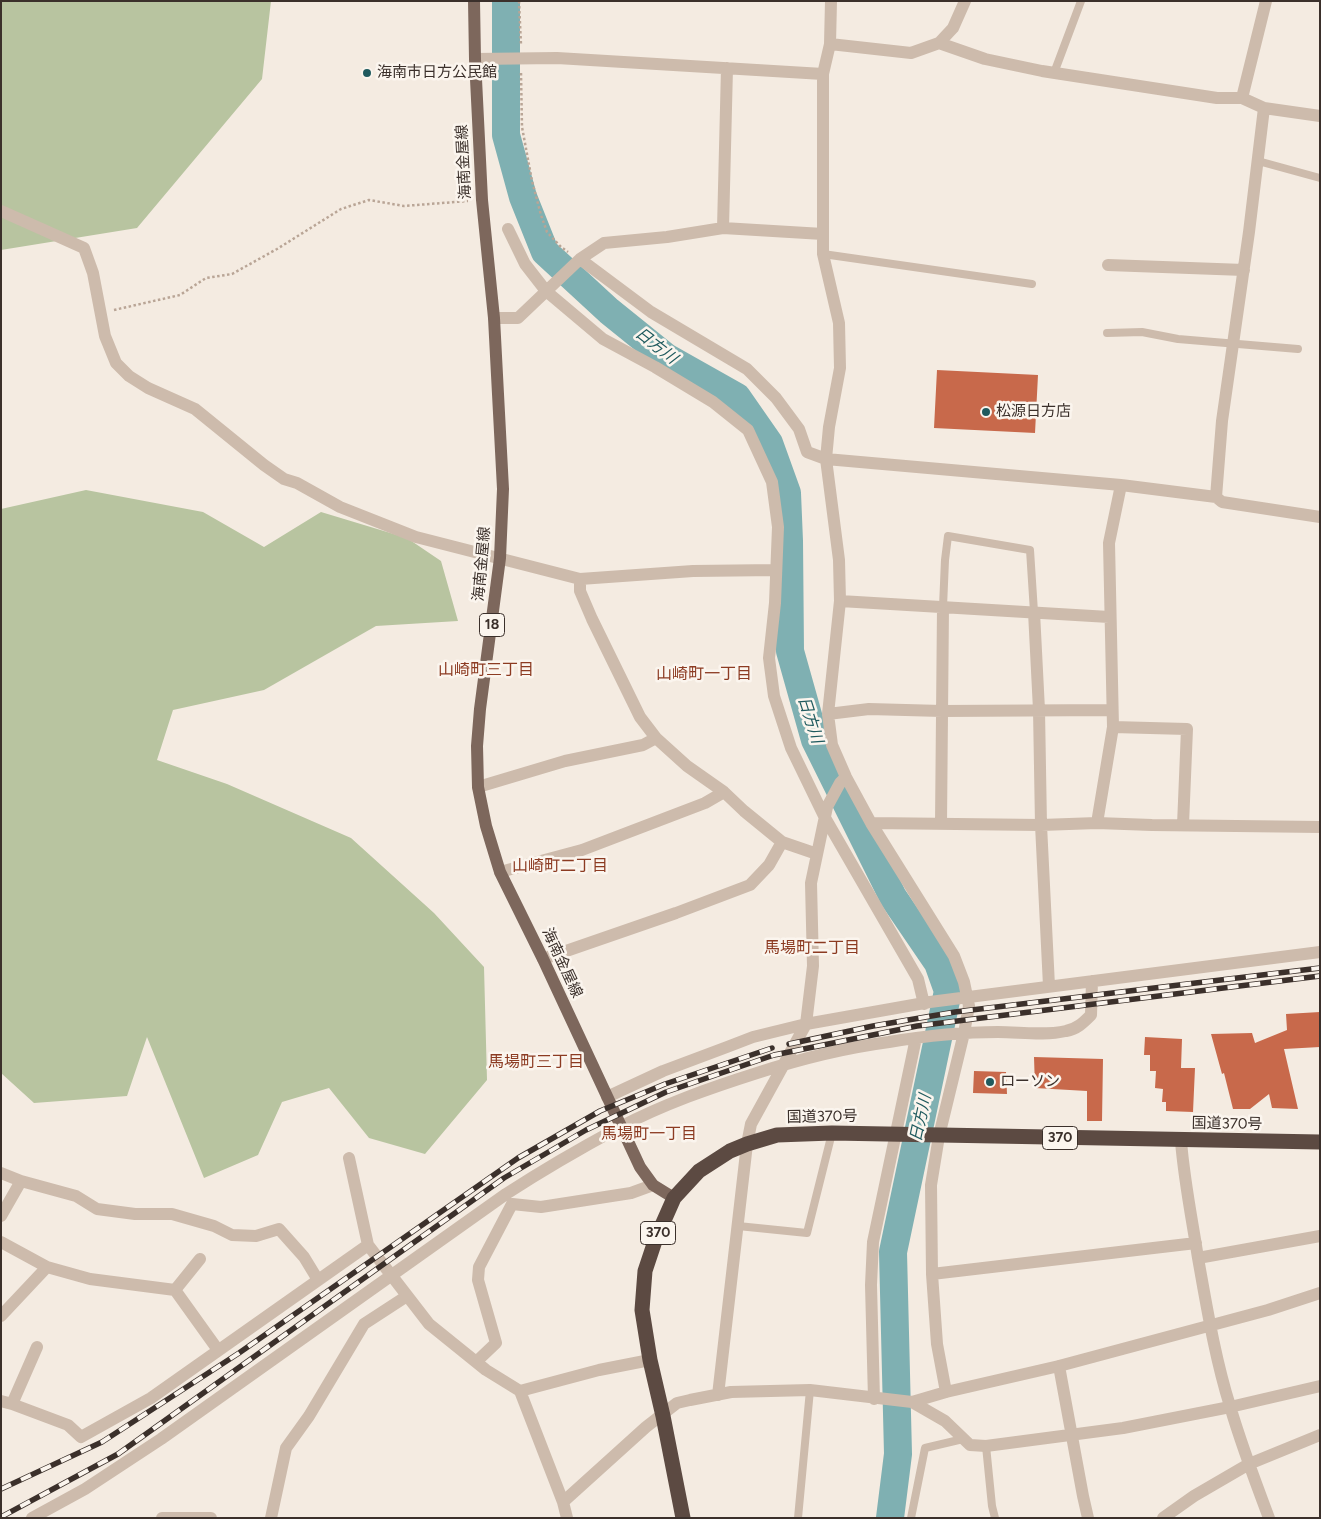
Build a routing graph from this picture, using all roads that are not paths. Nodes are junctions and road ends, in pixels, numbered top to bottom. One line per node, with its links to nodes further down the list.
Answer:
1 (474, 1): 8 (main road, 海南金屋線 / 18)
2 (831, 1): 7 (street)
3 (965, 1): 6 (street)
4 (1081, 1): 10 (lane)
5 (1266, 1): 12 (street)
6 (939, 43): 7 (street); 10 (street)
7 (830, 44): 11 (street)
8 (475, 59): 9 (street); 27 (main road, 海南金屋線 / 18)
9 (727, 68): 11 (street); 18 (street)
10 (1054, 73): 12 (street)
11 (823, 74): 20 (street)
12 (1242, 98): 13 (street)
13 (1264, 108): 14 (street); 15 (street)
14 (1320, 116)
15 (1258, 161): 16 (lane); 24 (street)
16 (1320, 178)
17 (1, 211): 35 (street)
18 (723, 228): 20 (street); 22 (street)
19 (508, 229): 26 (street)
20 (823, 234): 21 (street)
21 (823, 254): 25 (lane); 31 (street)
22 (578, 261): 26 (street); 31 (street)
23 (1108, 265): 24 (street)
24 (1244, 270): 29 (street)
25 (1032, 284)
26 (549, 288): 27 (street); 36 (street)
27 (494, 318): 35 (main road, 海南金屋線 / 18)
28 (1107, 333): 29 (lane)
29 (1233, 343): 30 (lane); 33 (street)
30 (1298, 349)
31 (826, 459): 32 (street); 38 (street)
32 (1120, 486): 33 (street); 41 (street)
33 (1216, 497): 34 (street)
34 (1320, 517)
35 (500, 558): 37 (street); 49 (main road, 海南金屋線 / 18)
36 (776, 570): 37 (street); 51 (street)
37 (580, 579): 47 (street)
38 (840, 601): 39 (street); 45 (street)
39 (943, 607): 40 (street); 40 (lane); 44 (street)
40 (1034, 612): 41 (street); 42 (street)
41 (1109, 616): 43 (street)
42 (1039, 710): 43 (street); 44 (street); 55 (street)
43 (1112, 710): 46 (street)
44 (942, 711): 45 (street); 53 (street)
45 (828, 714): 48 (street)
46 (1112, 726): 54 (street); 56 (street)
47 (656, 738): 49 (street); 50 (street)
48 (843, 780): 51 (street); 52 (street)
49 (478, 787): 60 (main road, 海南金屋線 / 18)
50 (724, 792): 58 (street); 60 (street)
51 (826, 812): 59 (street); 66 (street)
52 (871, 823): 53 (street); 65 (street)
53 (941, 823): 55 (street)
54 (1097, 823): 55 (street); 56 (street)
55 (1041, 825): 64 (street)
56 (1183, 825): 57 (street)
57 (1320, 827)
58 (782, 842): 59 (street); 62 (street)
59 (817, 854): 67 (street)
60 (500, 872): 62 (main road, 海南金屋線 / 18)
61 (1320, 952): 63 (street)
62 (543, 959): 71 (main road, 海南金屋線 / 18)
63 (1092, 981): 64 (street); 68 (street)
64 (1049, 986): 65 (street)
65 (963, 998): 66 (street); 68 (street)
66 (927, 1003): 67 (street)
67 (806, 1024): 70 (street); 71 (street)
68 (960, 1034): 69 (street); 75 (street)
69 (922, 1037): 70 (street); 74 (street)
70 (784, 1064): 72 (street); 78 (street)
71 (607, 1097): 72 (main road, 海南金屋線 / 18)
72 (621, 1126): 82 (main road, 海南金屋線 / 18); 84 (street)
73 (832, 1134): 74 (highway, 国道370号 / 370); 78 (highway, 国道370号 / 370); 86 (lane)
74 (901, 1135): 75 (highway, 国道370号 / 370); 112 (street)
75 (935, 1136): 76 (highway, 国道370号 / 370); 94 (street)
76 (1181, 1141): 77 (highway, 国道370号 / 370); 89 (street)
77 (1320, 1142)
78 (747, 1144): 83 (highway, 国道370号 / 370); 86 (street)
79 (349, 1158): 90 (street)
80 (1, 1173): 81 (street)
81 (21, 1181): 85 (street); 96 (street)
82 (653, 1185): 83 (main road, 海南金屋線 / 18); 84 (street)
83 (674, 1198): 104 (highway, 国道370号 / 370)
84 (509, 1199): 95 (street); 105 (street)
85 (1, 1216)
86 (738, 1226): 111 (street)
87 (1320, 1236): 91 (street)
88 (1, 1242): 93 (street)
89 (1196, 1243): 91 (street); 94 (street)
90 (368, 1245): 95 (street); 96 (street)
91 (1198, 1258): 101 (street)
92 (200, 1259): 97 (street)
93 (47, 1267): 97 (street); 100 (street)
94 (932, 1274): 110 (street)
95 (392, 1276): 99 (street); 123 (street)
96 (318, 1280): 103 (street)
97 (175, 1290): 103 (street)
98 (1320, 1292): 101 (street)
99 (407, 1296): 105 (street); 126 (street)
100 (1, 1316)
101 (1210, 1325): 106 (street); 115 (street)
102 (37, 1347): 114 (street)
103 (218, 1350): 114 (street)
104 (650, 1360): 109 (street); 116 (highway, 国道370号 / 370)
105 (476, 1362): 109 (street)
106 (1059, 1366): 110 (street); 118 (street)
107 (1320, 1386): 115 (street)
108 (810, 1390): 111 (street); 112 (street); 129 (lane)
109 (520, 1391): 122 (street)
110 (946, 1392): 113 (street)
111 (718, 1395): 116 (street)
112 (874, 1399): 113 (street)
113 (912, 1402): 119 (street)
114 (7, 1403)
115 (1230, 1407): 118 (street); 121 (street)
116 (663, 1416): 122 (street); 128 (highway, 国道370号 / 370)
117 (1320, 1435): 121 (street)
118 (1072, 1436): 120 (street); 132 (street)
119 (963, 1438): 120 (street); 130 (lane)
120 (986, 1446): 131 (lane)
121 (1249, 1464): 133 (street); 134 (street)
122 (564, 1502): 127 (street)
123 (32, 1518)
124 (162, 1518): 125 (street)
125 (211, 1518)
126 (271, 1518)
127 (567, 1518)
128 (683, 1518)
129 (798, 1518)
130 (911, 1518)
131 (995, 1518)
132 (1088, 1518)
133 (1163, 1518)
134 (1269, 1518)

